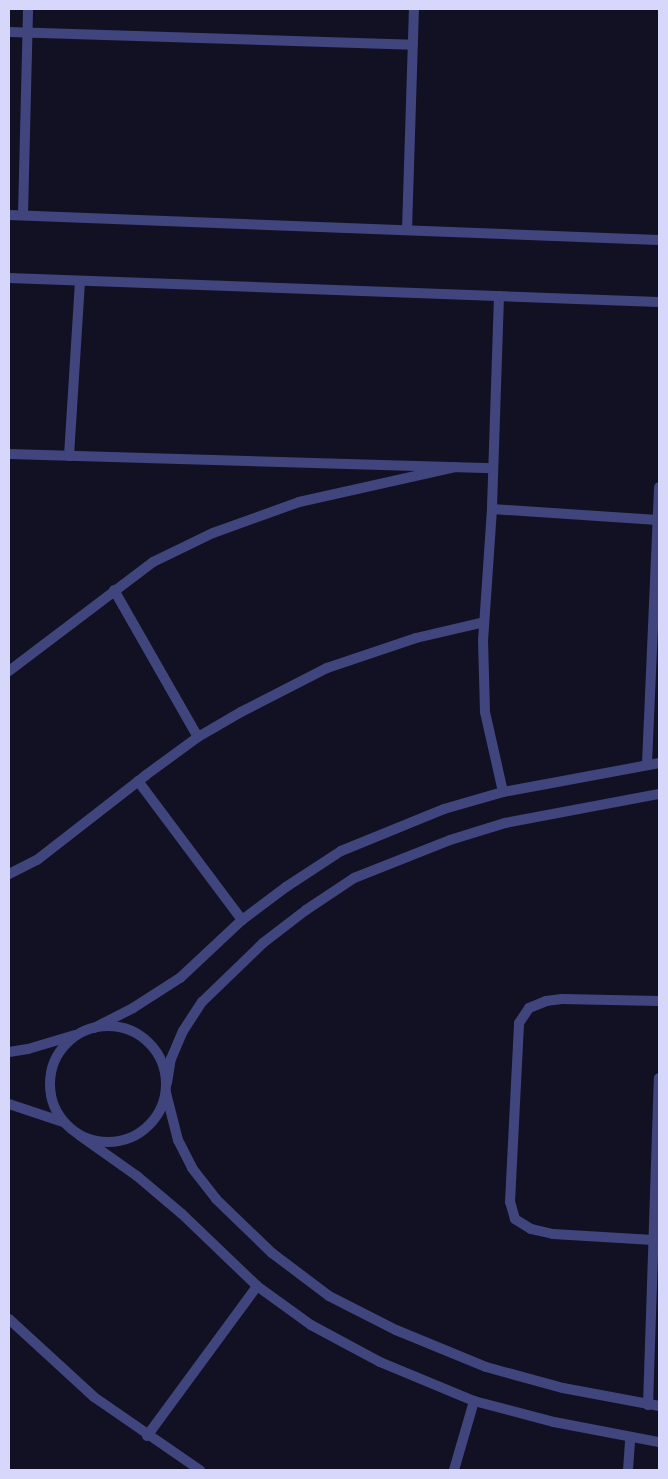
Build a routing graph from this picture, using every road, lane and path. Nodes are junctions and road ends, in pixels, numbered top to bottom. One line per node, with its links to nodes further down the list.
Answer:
1 (28, 9): 4 (street)
2 (414, 9): 5 (street)
3 (9, 32): 4 (street)
4 (27, 33): 5 (street); 7 (street)
5 (413, 45): 8 (street)
6 (9, 215): 7 (street)
7 (23, 216): 8 (street)
8 (407, 230): 9 (street)
9 (659, 240)
10 (9, 278): 11 (street)
11 (80, 281): 12 (street); 15 (street)
12 (498, 296): 13 (street); 17 (street)
13 (659, 302)
14 (9, 454): 15 (street)
15 (69, 456): 16 (street)
16 (455, 467): 17 (street); 22 (street)
17 (493, 468): 19 (street)
18 (659, 488): 20 (street)
19 (492, 510): 20 (street); 23 (street)
20 (658, 520): 21 (street)
21 (658, 546): 27 (street)
22 (114, 590): 24 (street); 25 (street)
23 (484, 622): 25 (street); 29 (street)
24 (9, 670)
25 (198, 737): 28 (street)
26 (659, 763): 27 (street)
27 (647, 764): 29 (street)
28 (138, 781): 31 (street); 32 (street)
29 (503, 792): 32 (street)
30 (659, 794): 38 (street)
31 (9, 874)
32 (242, 920): 34 (street)
33 (659, 1001): 42 (street)
34 (94, 1028): 35 (street); 38 (street)
35 (78, 1034): 36 (street); 40 (street)
36 (9, 1052)
37 (659, 1078): 42 (street)
38 (167, 1088): 41 (street); 46 (street)
39 (9, 1104): 40 (street)
40 (63, 1122): 41 (street)
41 (79, 1135): 43 (street)
42 (653, 1240): 46 (street)
43 (257, 1286): 45 (street); 48 (street)
44 (9, 1318): 48 (street)
45 (474, 1401): 49 (street); 52 (street)
46 (648, 1405): 47 (street)
47 (659, 1406)
48 (147, 1436): 51 (street)
49 (630, 1438): 50 (street); 53 (street)
50 (659, 1442)
51 (192, 1468)
52 (454, 1470)
53 (628, 1470)

